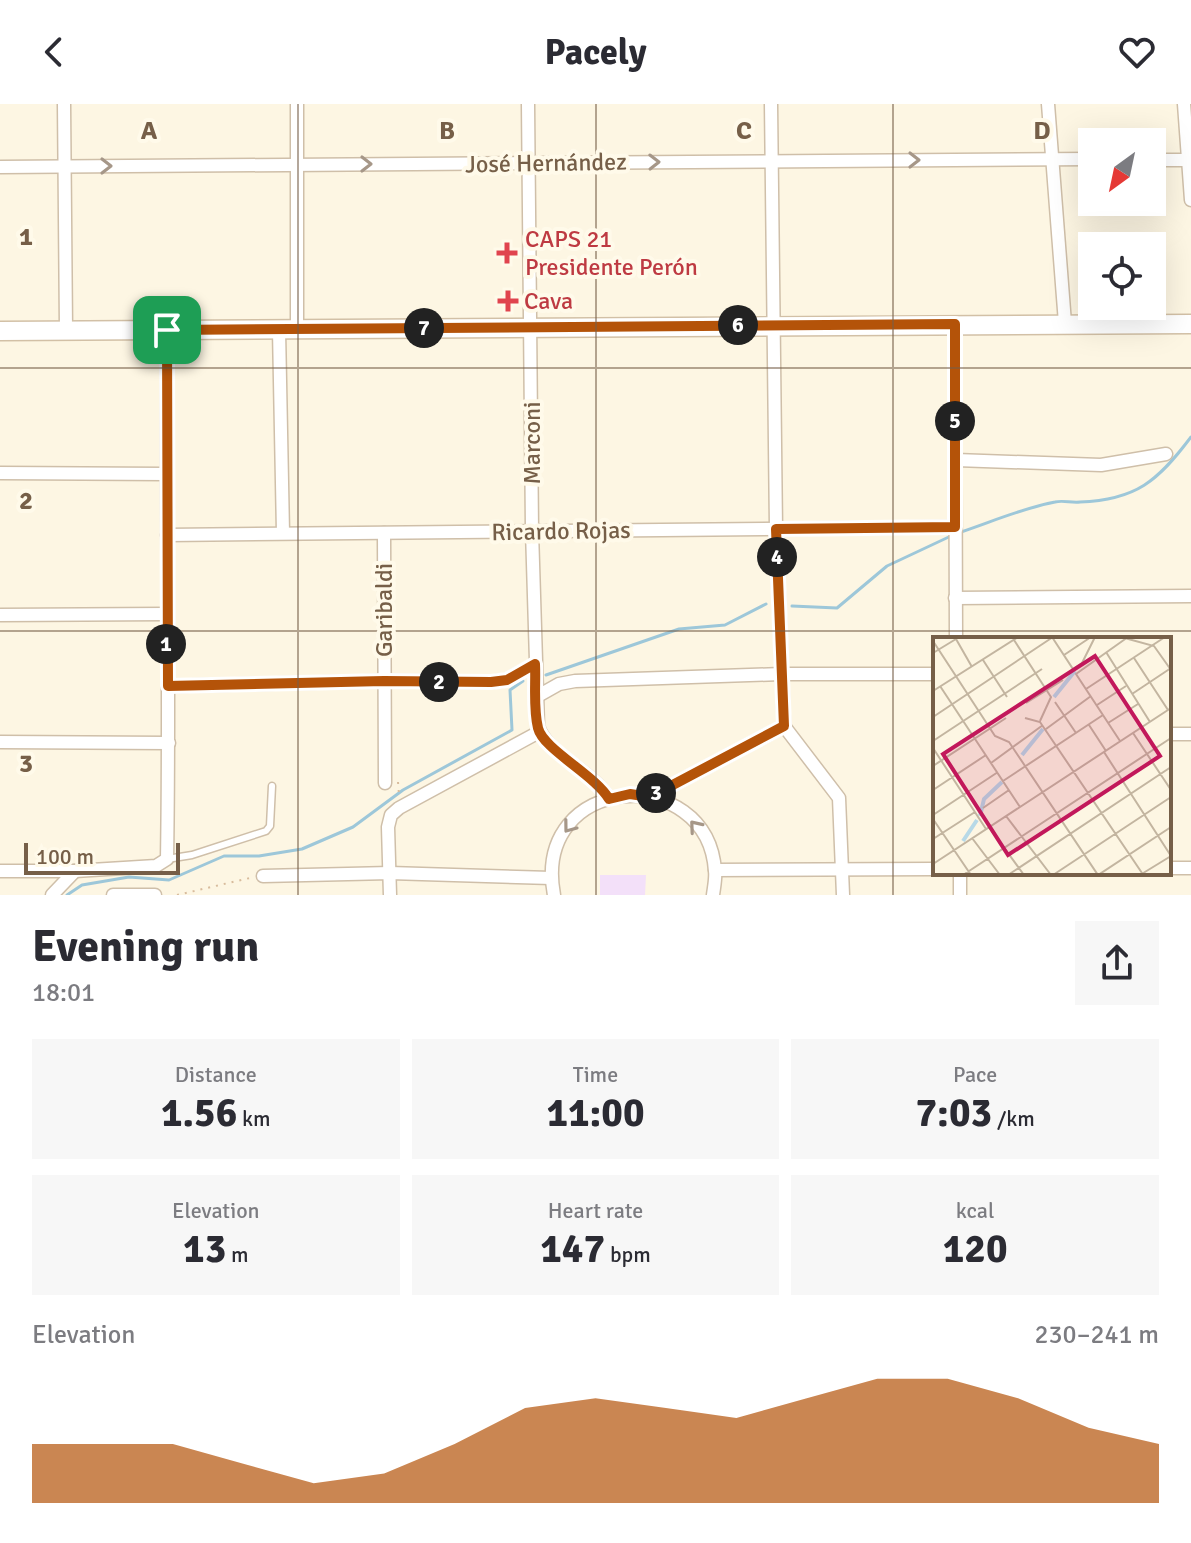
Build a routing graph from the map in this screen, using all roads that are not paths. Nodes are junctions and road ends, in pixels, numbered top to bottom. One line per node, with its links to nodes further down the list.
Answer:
1 (64, 104): 14 (street)
2 (297, 104): 12 (street)
3 (528, 104): 13 (street, Marconi)
4 (771, 104): 9 (street)
5 (1048, 104): 7 (street)
6 (1184, 104): 11 (street)
7 (1053, 159): 8 (street, José Hernández); 9 (street, José Hernández, one-way to 7); 17 (street)
8 (1078, 159)
9 (771, 160): 13 (street, José Hernández, one-way to 9); 20 (street)
10 (1166, 160): 11 (street)
11 (1190, 160): 16 (street)
12 (297, 164): 13 (street, José Hernández, one-way to 13); 14 (street, José Hernández, one-way to 12); 24 (street)
13 (528, 164): 21 (street, Marconi)
14 (65, 166): 15 (street, José Hernández); 22 (street)
15 (0, 167)
16 (1191, 200)
17 (1065, 323): 18 (street); 19 (street)
18 (955, 324): 20 (street); 27 (street)
19 (1191, 324)
20 (774, 325): 21 (street); 30 (street)
21 (532, 328): 24 (street); 31 (street, Marconi)
22 (66, 330): 23 (street); 25 (street)
23 (167, 330): 24 (street); 29 (street)
24 (288, 330): 32 (street)
25 (0, 331)
26 (1166, 454): 27 (street)
27 (956, 460): 34 (street)
28 (0, 473): 29 (street)
29 (166, 474): 35 (street)
30 (776, 529): 31 (street, Ricardo Rojas); 34 (street, Ricardo Rojas); 42 (street)
31 (532, 531): 33 (street, Ricardo Rojas); 41 (street, Marconi)
32 (283, 533): 33 (street, Ricardo Rojas); 35 (street, Ricardo Rojas)
33 (384, 533): 44 (street, Garibaldi)
34 (955, 533): 37 (street)
35 (167, 535): 38 (street)
36 (1191, 596): 37 (street)
37 (955, 598): 40 (street)
38 (166, 614): 39 (street); 45 (street)
39 (0, 615)
40 (956, 637)
41 (535, 664): 44 (street); 46 (street, Marconi)
42 (781, 674): 43 (street); 46 (street); 47 (street)
43 (933, 674)
44 (384, 681): 45 (street); 51 (street, Garibaldi)
45 (168, 686): 50 (street)
46 (536, 697): 48 (street, Marconi)
47 (784, 726): 53 (street); 56 (street)
48 (539, 732): 54 (street); 61 (street)
49 (0, 742): 50 (street)
50 (169, 743): 55 (street)
51 (385, 783)
52 (272, 786): 55 (lane)
53 (650, 797): 54 (street); 58 (street, one-way to 53)
54 (609, 799): 63 (street, one-way to 63)
55 (167, 859): 60 (street)
56 (843, 868): 57 (street); 58 (street); 70 (street)
57 (933, 869)
58 (715, 870): 69 (street)
59 (0, 871): 60 (street)
60 (75, 871): 64 (street)
61 (390, 873): 62 (street); 63 (street); 67 (street)
62 (263, 876)
63 (551, 878): 68 (street)
64 (52, 895)
65 (113, 895): 66 (street)
66 (155, 895)
67 (390, 895)
68 (554, 895)
69 (713, 895)
70 (843, 895)

